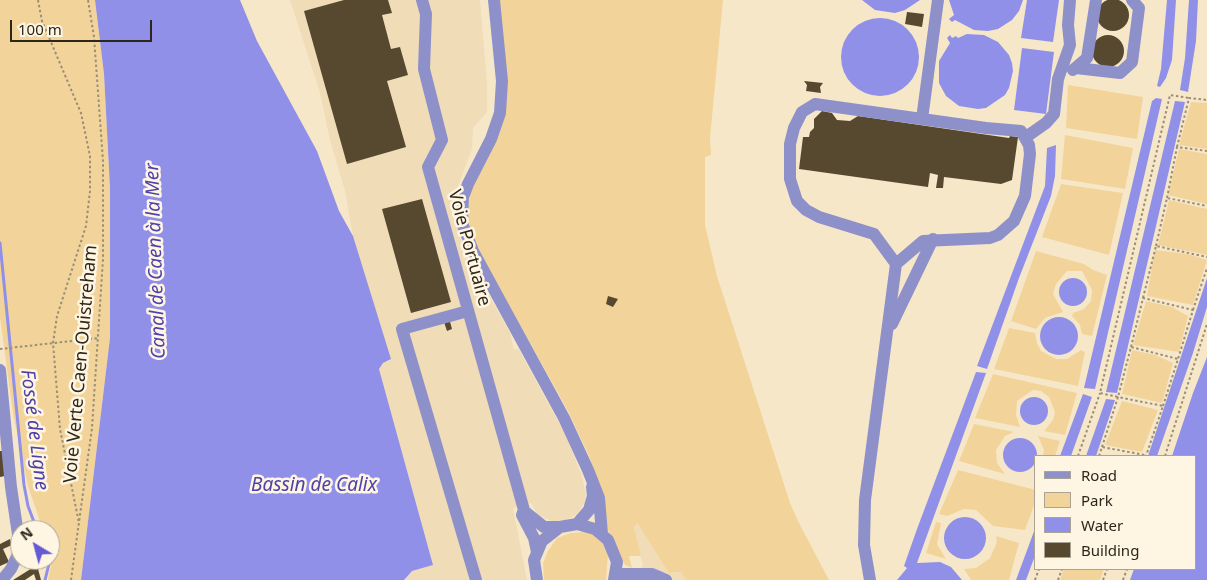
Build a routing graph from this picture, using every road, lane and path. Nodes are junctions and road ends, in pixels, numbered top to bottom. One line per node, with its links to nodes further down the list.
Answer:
1 (38, 0): 30 (path)
2 (88, 0): 29 (path, Voie Verte Caen-Ouistreham)
3 (422, 0): 26 (street, Voie Portuaire)
4 (494, 0): 44 (street)
5 (938, 0): 13 (street)
6 (1070, 0): 10 (street)
7 (1096, 0): 9 (street)
8 (1132, 0): 9 (street)
9 (1076, 68): 10 (street)
10 (1058, 79): 14 (street)
11 (1189, 98): 12 (path); 15 (path); 35 (path)
12 (1207, 100)
13 (922, 119): 14 (street); 22 (street)
14 (1026, 137): 19 (street)
15 (1177, 147): 16 (path); 17 (path)
16 (1207, 152)
17 (1167, 198): 18 (path); 20 (path)
18 (1207, 206)
19 (933, 239): 22 (street); 28 (street)
20 (1156, 246): 21 (path); 24 (path)
21 (1207, 257)
22 (896, 264): 28 (street)
23 (1207, 268): 25 (path)
24 (1143, 298): 25 (path); 31 (path)
25 (1193, 310): 33 (path)
26 (468, 311): 45 (street, Voie Portuaire); 57 (street)
27 (1207, 324): 43 (path)
28 (888, 333): 60 (street)
29 (100, 338): 30 (path); 47 (path, Voie Verte Caen-Ouistreham)
30 (53, 343): 32 (path); 47 (path)
31 (1131, 347): 33 (path); 36 (path)
32 (0, 349)
33 (1178, 359): 37 (path)
34 (0, 370): 46 (street)
35 (1100, 394): 36 (path); 39 (path)
36 (1118, 398): 37 (path); 38 (path)
37 (1163, 406): 42 (path)
38 (1102, 447): 40 (path); 41 (path)
39 (1078, 455)
40 (1099, 455)
41 (1141, 455)
42 (1146, 455)
43 (1165, 455)
44 (591, 477): 48 (street); 50 (street)
45 (523, 508): 49 (street); 51 (street, Voie Portuaire)
46 (16, 520)
47 (79, 524): 56 (path, Voie Verte Caen-Ouistreham)
48 (577, 524): 49 (street); 50 (street)
49 (560, 527): 51 (street)
50 (602, 534): 53 (street)
51 (537, 552): 58 (street)
52 (10, 570): 55 (street)
53 (615, 577): 54 (street)
54 (633, 577): 59 (street)
55 (2, 580)
56 (70, 580)
57 (476, 580)
58 (536, 580)
59 (666, 580)
60 (870, 580)

